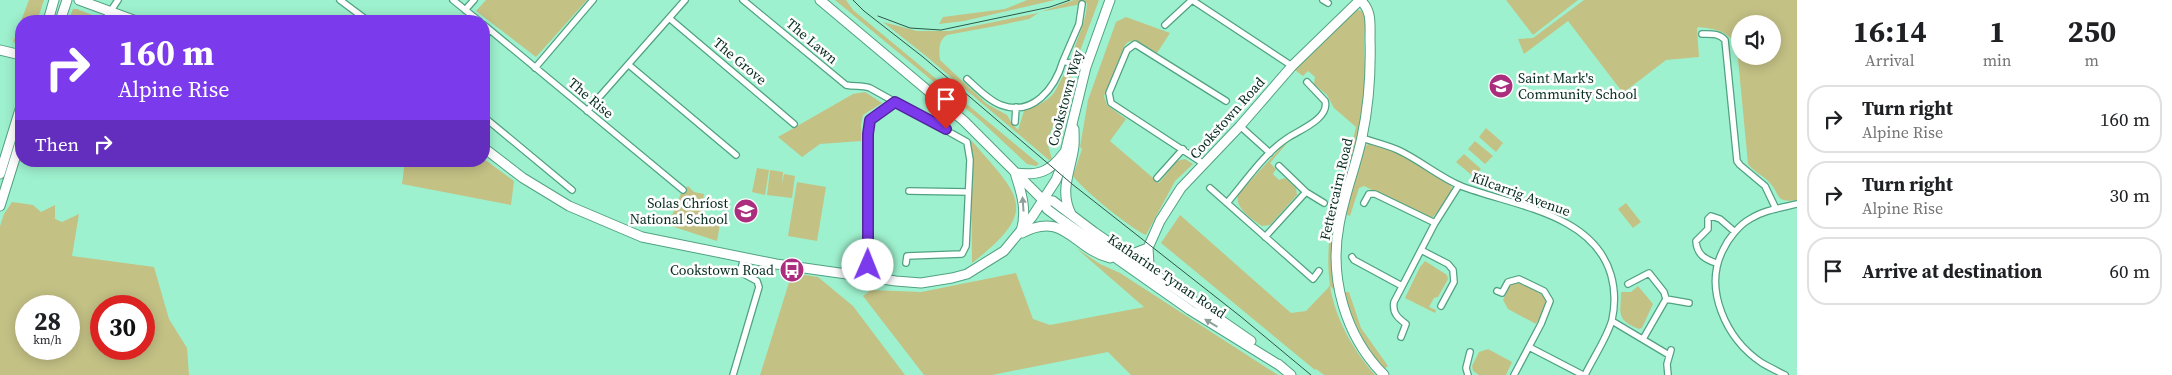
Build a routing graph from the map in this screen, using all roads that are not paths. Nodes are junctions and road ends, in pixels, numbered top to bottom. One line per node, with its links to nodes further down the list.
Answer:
1 (54, 0): 17 (street)
2 (67, 0): 18 (street)
3 (79, 0): 16 (street)
4 (118, 0): 16 (street)
5 (340, 0): 21 (street)
6 (453, 0): 15 (street)
7 (474, 0): 15 (street)
8 (593, 0): 33 (street)
9 (685, 0): 23 (street)
10 (743, 0): 37 (street, The Lawn)
11 (820, 0): 55 (street, Katharine Tynan Road)
12 (1110, 0): 32 (street, Cookstown Way)
13 (1360, 0): 31 (street, Cookstown Road); 46 (street, Fettercairn Road)
14 (1082, 4): 29 (street)
15 (465, 10): 22 (street)
16 (111, 11): 19 (street); 20 (street)
17 (50, 15)
18 (62, 15)
19 (108, 15)
20 (121, 15)
21 (360, 15)
22 (471, 15)
23 (670, 18): 30 (street); 43 (street, The Grove)
24 (1165, 25): 31 (street)
25 (490, 30): 33 (street, The Rise)
26 (1702, 34): 71 (street)
27 (0, 50): 28 (street)
28 (15, 54)
29 (1063, 61): 32 (street); 38 (street)
30 (629, 65): 39 (street); 51 (street)
31 (1292, 66): 45 (street, Cookstown Road)
32 (1086, 67): 40 (street, Cookstown Way)
33 (535, 68): 39 (street, The Rise)
34 (967, 79): 38 (street)
35 (1307, 82): 50 (street)
36 (1226, 101): 47 (street)
37 (895, 102): 63 (street); 86 (street)
38 (1016, 107): 42 (street)
39 (587, 111): 61 (street, The Rise)
40 (1074, 118): 49 (street, Cookstown Way); 72 (street)
41 (490, 122): 60 (street)
42 (1015, 122)
43 (794, 124)
44 (15, 125): 56 (street)
45 (1240, 126): 50 (street); 53 (street, Cookstown Road)
46 (1362, 138): 58 (street, Kilcarrig Avenue); 101 (street, Fettercairn Road)
47 (1183, 149): 53 (street); 57 (street)
48 (490, 153): 81 (street)
49 (1064, 153): 55 (street); 65 (street, Cookstown Way)
50 (1270, 153): 67 (street)
51 (736, 155)
52 (15, 158): 70 (street)
53 (1204, 164): 77 (street, Cookstown Road)
54 (1279, 166): 64 (street)
55 (1015, 173): 65 (street, Katharine Tynan Road); 75 (street, one-way to 55)
56 (0, 174)
57 (1157, 178)
58 (1459, 185): 73 (street); 93 (street, Kilcarrig Avenue)
59 (1210, 188): 67 (street)
60 (572, 190)
61 (683, 190)
62 (909, 191): 63 (street)
63 (968, 192): 82 (street)
64 (1306, 192): 68 (street); 76 (street)
65 (1043, 200): 72 (street, Katharine Tynan Road); 75 (street); 79 (street, Katharine Tynan Road)
66 (1364, 202): 73 (street)
67 (1227, 203): 76 (street)
68 (1324, 203)
69 (1797, 204): 71 (street)
70 (0, 206)
71 (1776, 209): 74 (street)
72 (1072, 216): 79 (street, Katharine Tynan Road)
73 (1434, 223): 78 (street)
74 (1735, 232): 83 (street); 83 (street)
75 (1019, 235): 79 (street); 86 (street)
76 (1265, 237): 84 (street)
77 (1148, 248): 79 (street); 85 (street, Katharine Tynan Road)
78 (1421, 250): 88 (street); 92 (street)
79 (1120, 256): 85 (street, Katharine Tynan Road); 98 (street, Katharine Tynan Road, one-way to 79)
80 (1352, 257): 88 (street)
81 (744, 258): 86 (street); 99 (street)
82 (906, 263)
83 (1716, 263): 106 (street)
84 (1319, 272)
85 (1154, 273): 98 (street, Katharine Tynan Road)
86 (868, 276)
87 (1628, 284): 90 (street)
88 (1402, 286): 94 (street)
89 (1497, 291): 96 (street)
90 (1666, 298): 91 (street); 95 (street)
91 (1689, 303)
92 (1440, 306)
93 (1612, 320): 95 (street); 104 (street, Kilcarrig Avenue)
94 (1401, 337)
95 (1643, 340): 105 (street)
96 (1529, 347): 103 (street); 104 (street)
97 (1470, 352): 102 (street)
98 (1282, 367): 100 (street, Katharine Tynan Road)
99 (733, 375)
100 (1291, 375)
101 (1384, 375)
102 (1468, 375)
103 (1514, 375)
104 (1584, 375)
105 (1668, 375)
106 (1785, 375)

